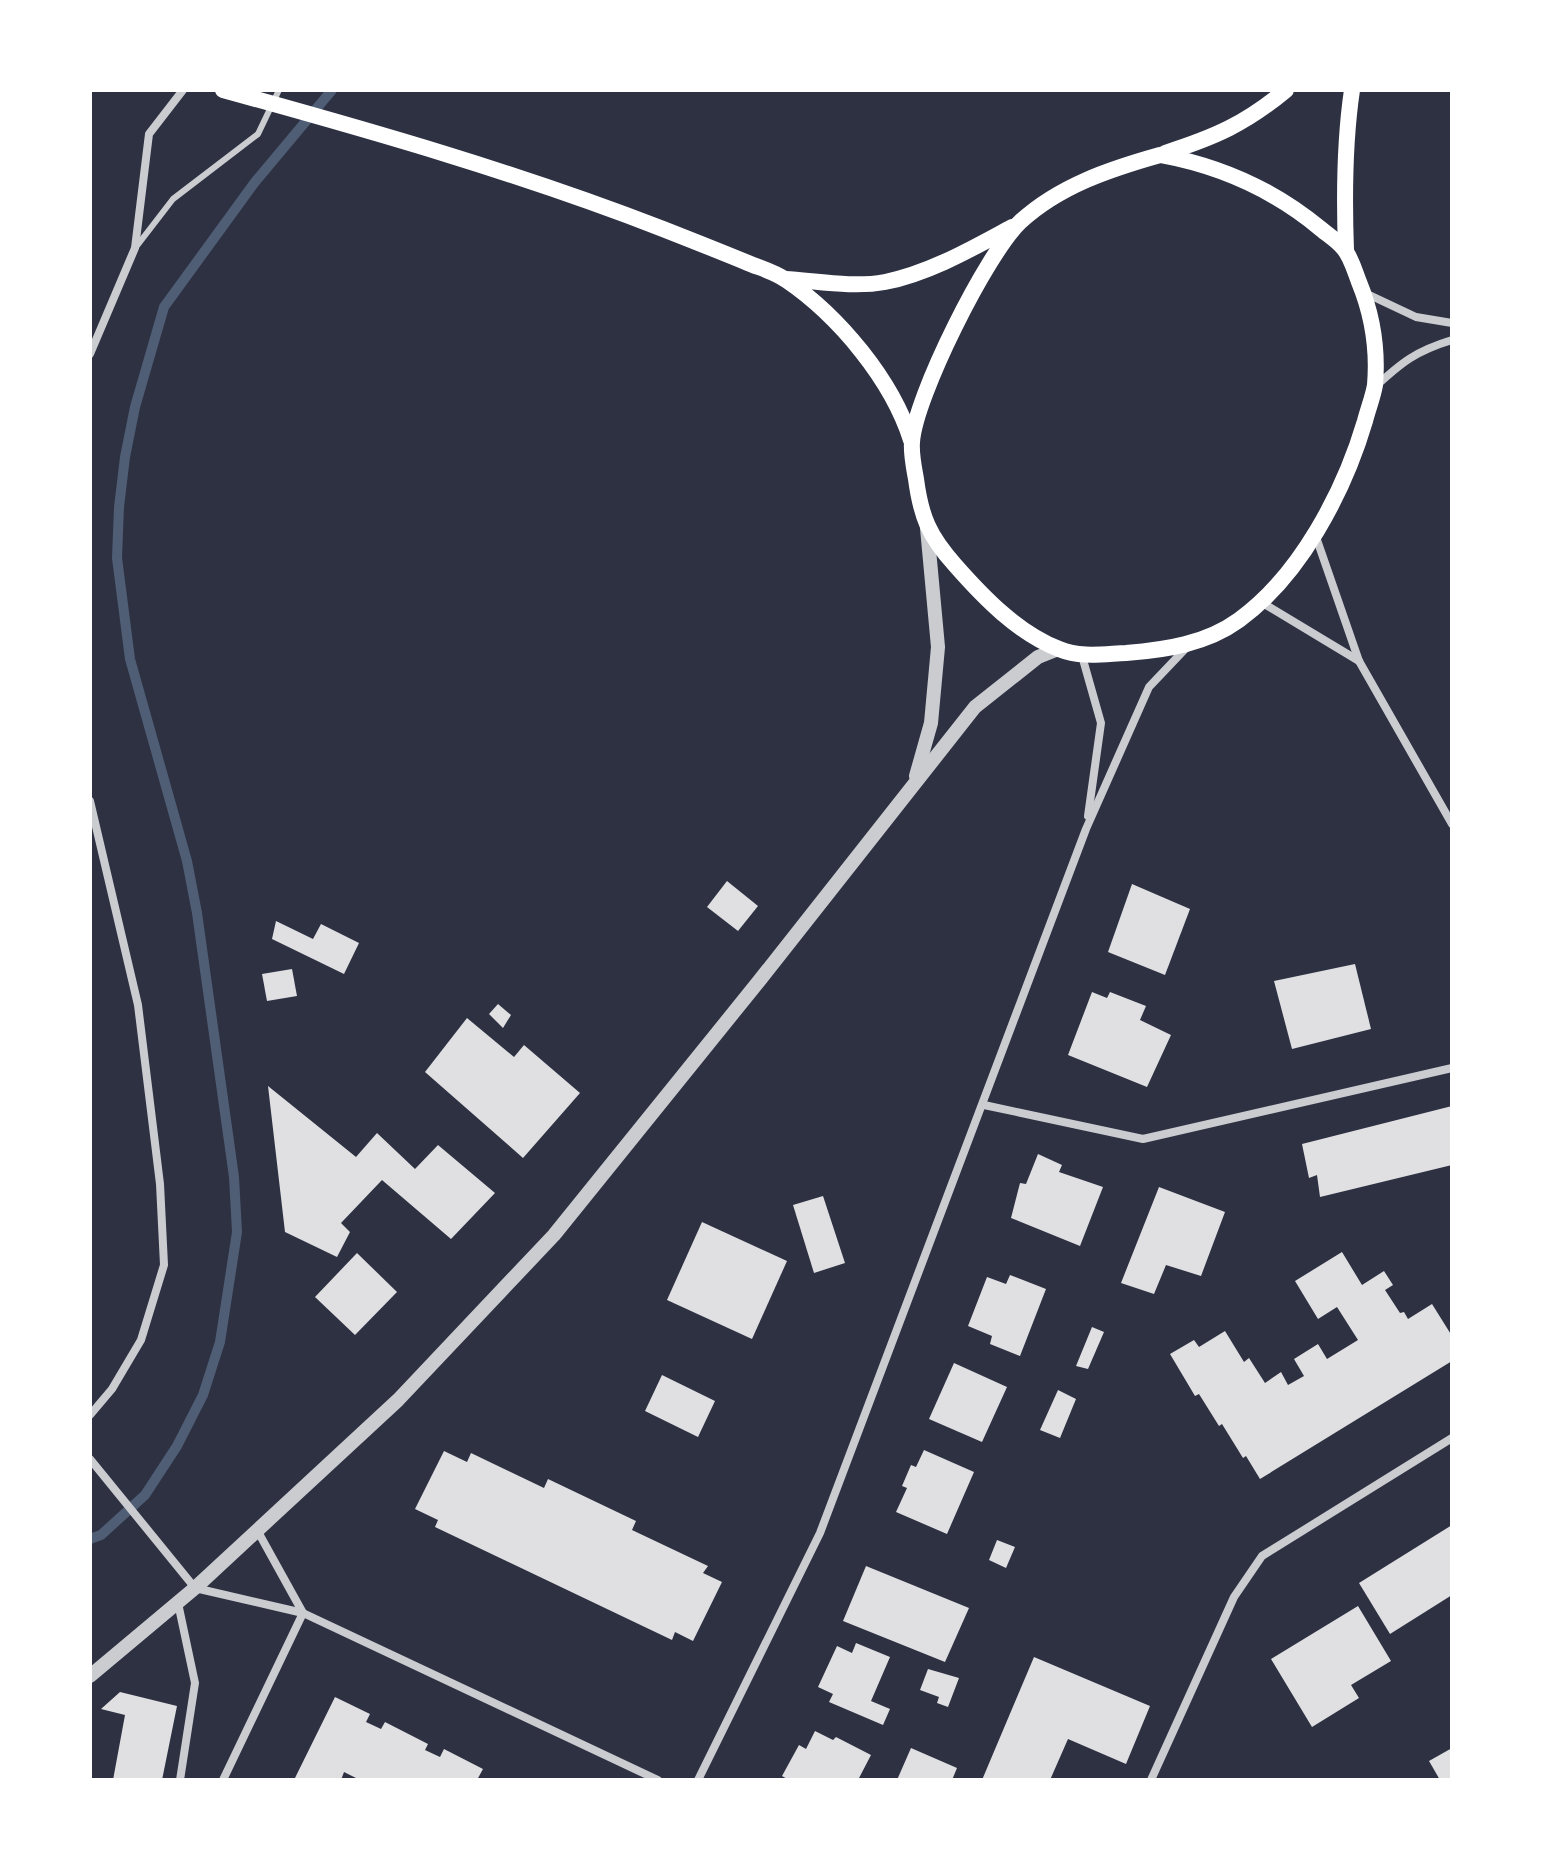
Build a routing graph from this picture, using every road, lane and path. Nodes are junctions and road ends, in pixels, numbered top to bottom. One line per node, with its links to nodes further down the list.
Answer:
1 (183, 90): 8 (street)
2 (223, 90): 10 (main road)
3 (279, 90): 8 (lane)
4 (1286, 90): 6 (main road)
5 (1352, 90): 9 (main road)
6 (1160, 155): 7 (main road); 9 (main road)
7 (1017, 225): 10 (main road); 16 (main road)
8 (135, 248): 14 (street)
9 (1346, 250): 11 (main road)
10 (785, 279): 16 (main road)
11 (1363, 291): 12 (street); 15 (main road)
12 (1452, 323)
13 (1452, 340): 15 (street)
14 (90, 354)
15 (1375, 387): 18 (main road)
16 (912, 442): 17 (main road)
17 (927, 528): 21 (main road); 24 (street)
18 (1315, 534): 19 (main road); 23 (street)
19 (1261, 602): 20 (main road); 23 (street)
20 (1189, 645): 22 (main road); 27 (street)
21 (1058, 649): 22 (main road); 24 (street)
22 (1082, 656): 27 (street)
23 (1359, 661): 26 (street)
24 (914, 782): 33 (street)
25 (90, 801): 30 (street)
26 (1452, 824)
27 (1086, 829): 29 (street)
28 (1452, 1068): 29 (street)
29 (984, 1105): 41 (street)
30 (90, 1415)
31 (1452, 1438): 42 (street)
32 (90, 1459): 34 (street)
33 (257, 1530): 34 (street); 36 (street)
34 (195, 1588): 35 (street); 36 (street)
35 (178, 1602): 37 (street); 38 (street)
36 (303, 1613): 39 (street); 40 (street)
37 (90, 1676)
38 (180, 1780)
39 (223, 1780)
40 (658, 1780)
41 (698, 1780)
42 (1151, 1780)

